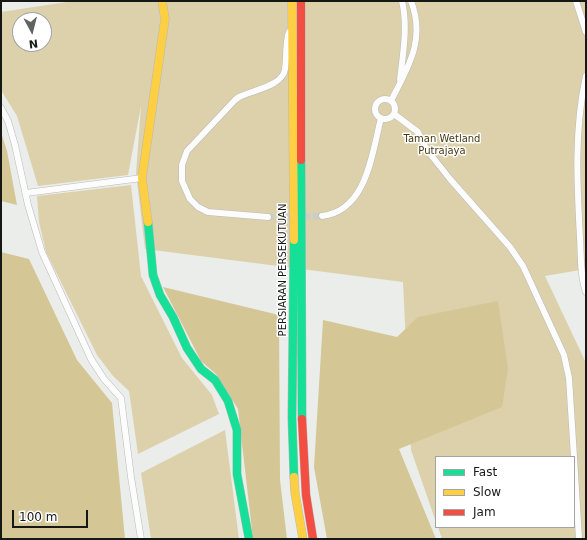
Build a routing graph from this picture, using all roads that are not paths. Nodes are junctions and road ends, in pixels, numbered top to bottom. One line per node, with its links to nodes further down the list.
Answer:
1 (162, 1): 15 (main road)
2 (292, 1): 7 (main road, PERSIARAN PERSEKUTUAN)
3 (301, 1): 25 (main road, PERSIARAN PERSEKUTUAN)
4 (402, 1): 10 (street)
5 (411, 1): 10 (street)
6 (576, 1): 8 (street)
7 (292, 24): 18 (street); 24 (main road, PERSIARAN PERSEKUTUAN)
8 (586, 32)
9 (586, 76): 19 (street)
10 (399, 85): 11 (street)
11 (391, 101): 13 (street); 14 (street)
12 (1, 108): 16 (street)
13 (394, 114): 14 (street); 20 (street)
14 (381, 118): 17 (street)
15 (142, 178): 16 (street); 23 (main road)
16 (26, 193): 22 (street)
17 (322, 216)
18 (268, 217)
19 (586, 292)
20 (574, 456)
21 (575, 473): 26 (street)
22 (142, 539)
23 (249, 539)
24 (303, 539)
25 (313, 539)
26 (579, 539)

